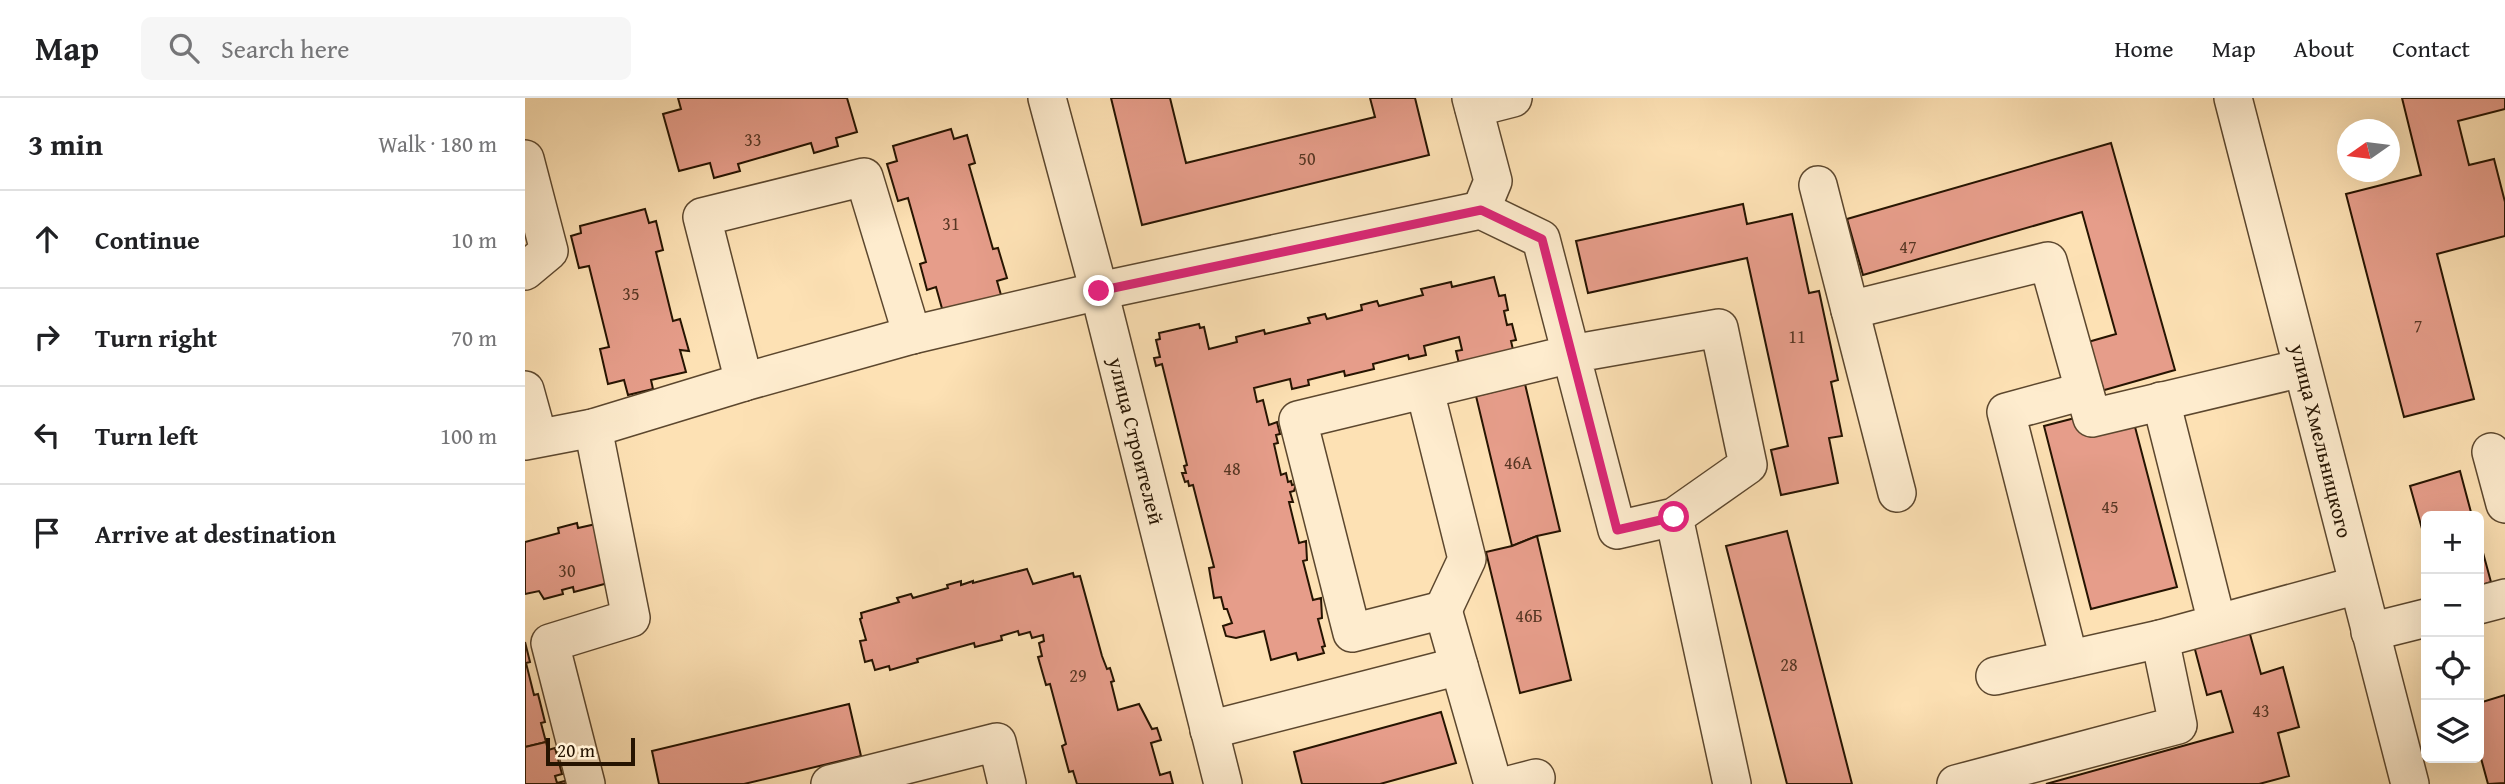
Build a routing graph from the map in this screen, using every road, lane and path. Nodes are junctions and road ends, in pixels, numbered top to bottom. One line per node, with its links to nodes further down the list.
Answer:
1 (1047, 98): 9 (street, улица Строителей)
2 (1513, 98): 4 (street)
3 (2233, 98): 13 (street, улица Хмельницкого)
4 (1473, 103): 7 (street)
5 (525, 159): 8 (street)
6 (1818, 185): 10 (street)
7 (1481, 210): 9 (street); 12 (street)
8 (525, 271)
9 (1099, 291): 11 (street); 36 (street, улица Строителей)
10 (1850, 310): 17 (street); 22 (street)
11 (912, 335): 14 (street); 14 (street)
12 (1571, 354): 16 (street); 24 (street); 24 (street)
13 (2302, 368): 18 (street); 25 (street, улица Хмельницкого)
14 (744, 382): 19 (street)
15 (525, 390): 20 (street)
16 (1425, 391): 28 (street); 28 (street)
17 (2084, 391): 18 (street); 33 (street)
18 (2161, 401): 30 (street)
19 (593, 428): 20 (street); 37 (street)
20 (532, 439)
21 (2491, 452): 23 (street)
22 (1897, 493)
23 (2505, 504)
24 (1674, 517): 42 (street)
25 (2358, 585): 30 (street); 31 (street, улица Хмельницкого)
26 (2505, 598): 27 (street)
27 (2484, 603)
28 (1443, 610): 34 (street)
29 (2421, 619): 31 (street)
30 (2217, 624): 32 (street)
31 (2370, 632): 44 (street, улица Хмельницкого)
32 (2160, 639): 33 (street); 43 (street)
33 (2069, 659): 35 (street)
34 (1459, 666): 36 (street); 41 (street)
35 (1995, 676)
36 (1209, 730): 40 (street, улица Строителей)
37 (586, 784)
38 (830, 784): 39 (street)
39 (1007, 784)
40 (1223, 784)
41 (1493, 784)
42 (1732, 784)
43 (1956, 784)
44 (2410, 784)

